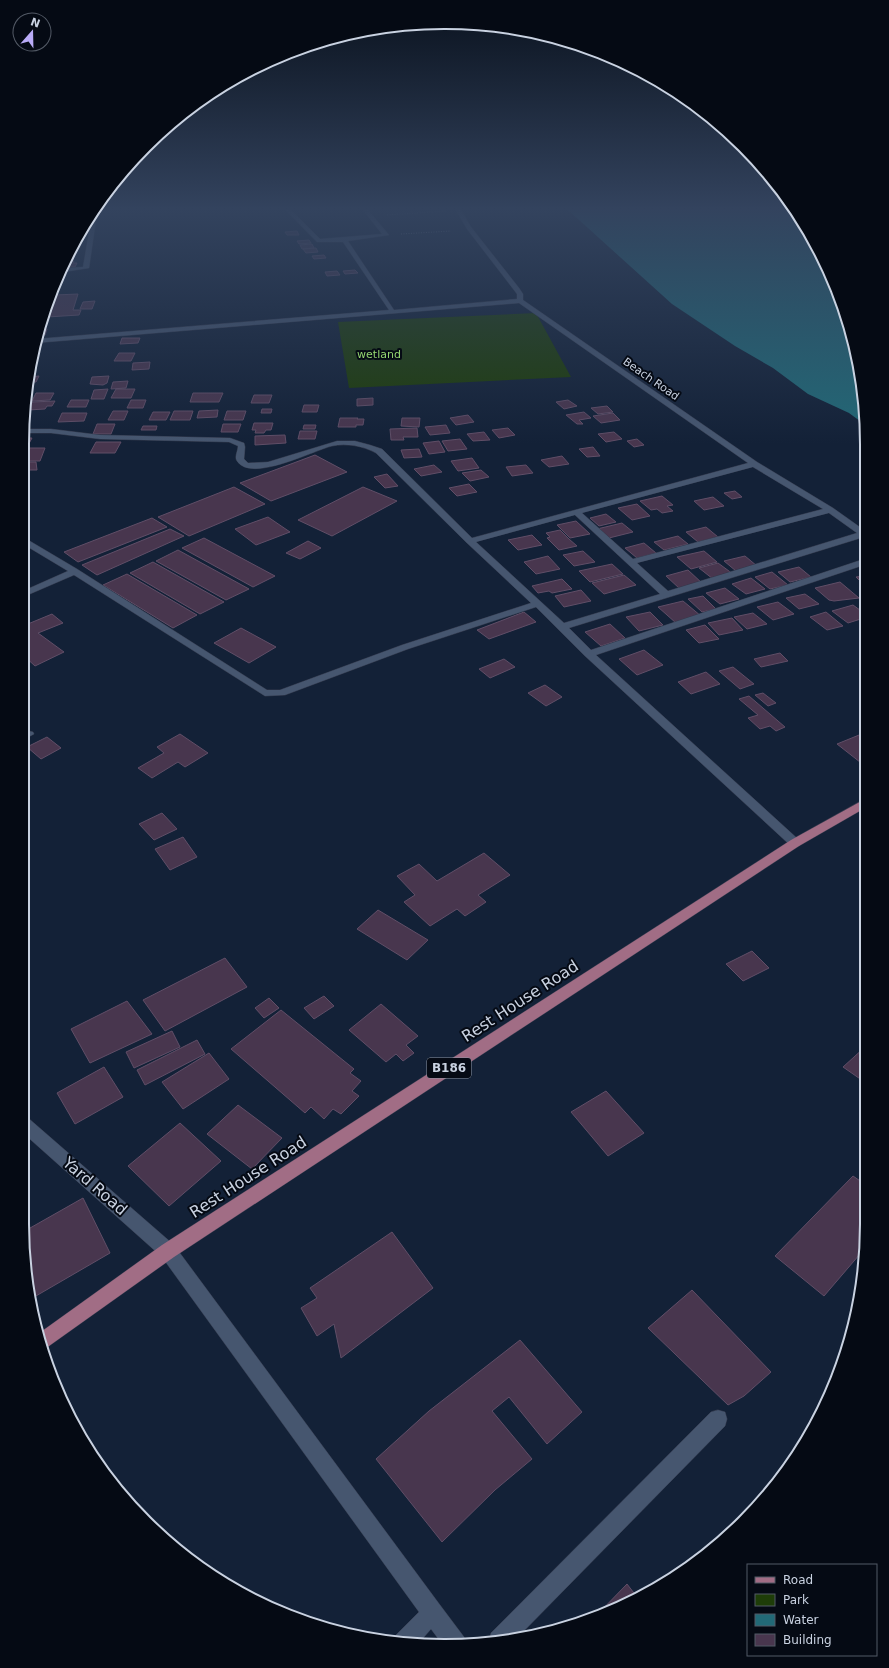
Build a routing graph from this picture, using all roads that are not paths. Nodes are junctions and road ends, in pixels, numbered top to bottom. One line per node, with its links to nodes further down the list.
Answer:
1 (377, 288): 4 (street)
2 (516, 288): 3 (street)
3 (520, 301): 4 (street); 7 (street, Beach Road)
4 (393, 312): 5 (street)
5 (42, 340)
6 (29, 431): 12 (street)
7 (754, 464): 8 (street, Beach Road); 9 (street)
8 (830, 510): 10 (street, Beach Road); 14 (street)
9 (577, 513): 12 (street); 14 (street)
10 (860, 531)
11 (860, 535): 18 (street)
12 (470, 541): 19 (street)
13 (29, 544): 16 (street)
14 (632, 562): 18 (street)
15 (860, 563): 21 (street)
16 (74, 571): 17 (street); 19 (street)
17 (29, 592)
18 (667, 595): 20 (street)
19 (537, 604): 20 (street)
20 (562, 627): 21 (street)
21 (589, 654): 23 (street)
22 (860, 806): 23 (main road, Rest House Road / B186)
23 (795, 843): 25 (main road, Rest House Road / B186)
24 (29, 1128): 25 (street, Yard Road)
25 (168, 1251): 26 (main road, Rest House Road / B186); 28 (street, Yard Road)
26 (45, 1339)
27 (718, 1419): 29 (street)
28 (433, 1612): 30 (street); 31 (street, Yard Road)
29 (506, 1634)
30 (409, 1637)
31 (452, 1639)

